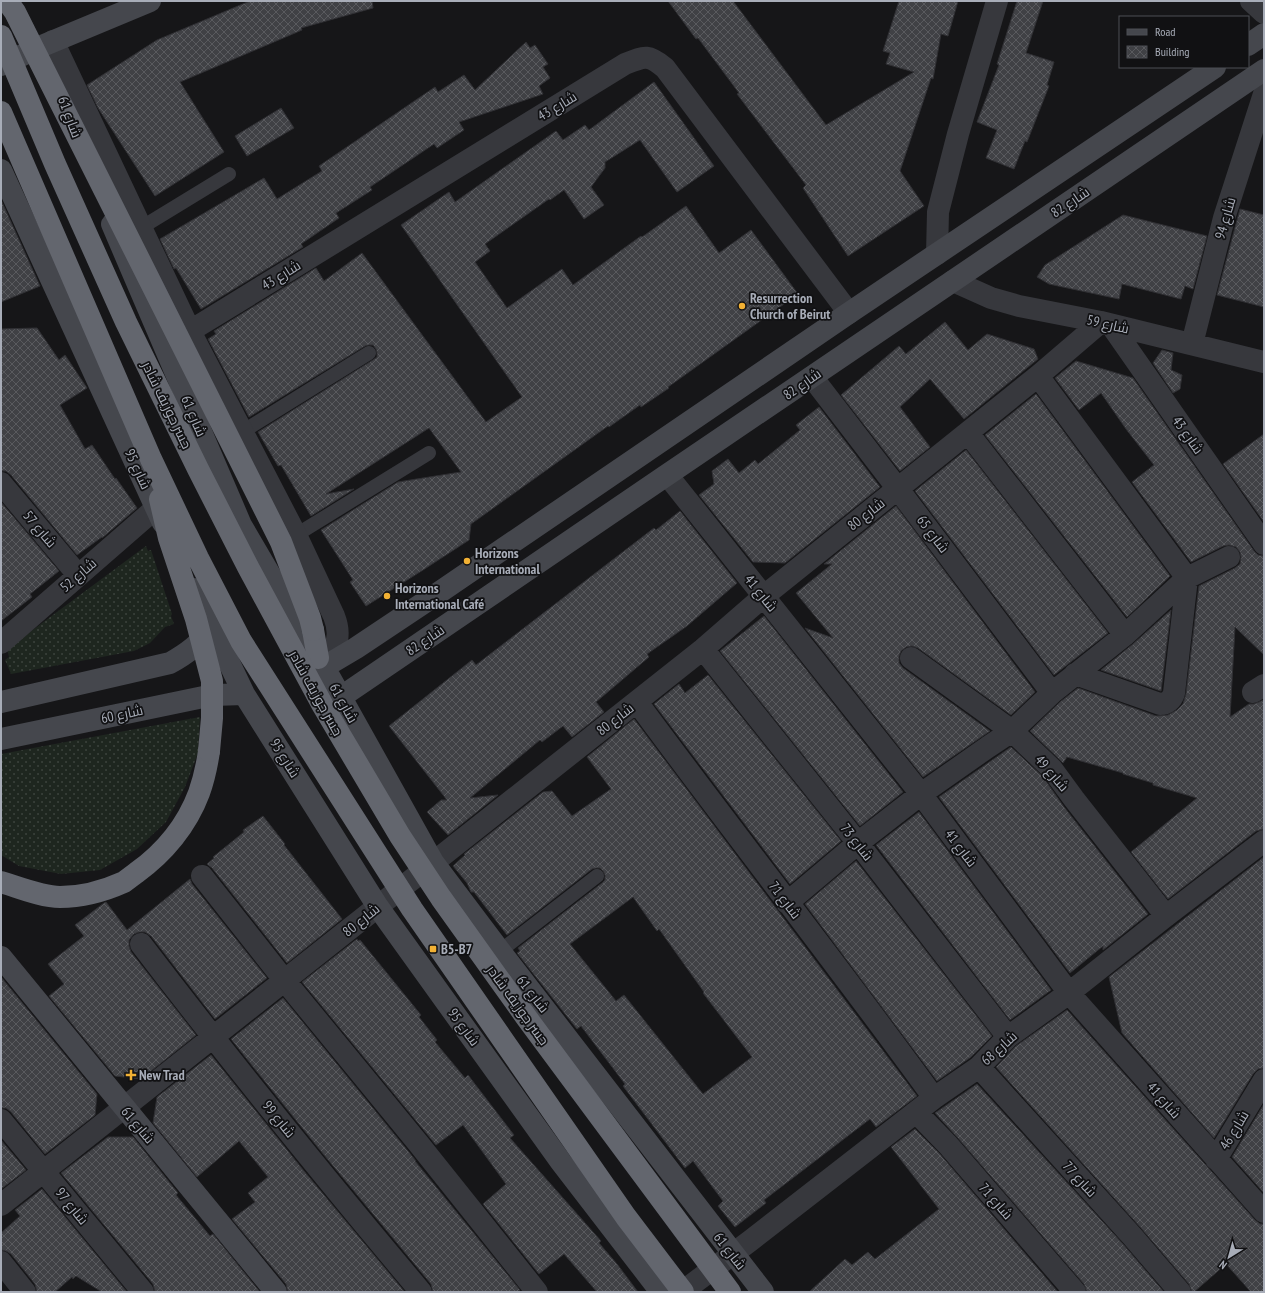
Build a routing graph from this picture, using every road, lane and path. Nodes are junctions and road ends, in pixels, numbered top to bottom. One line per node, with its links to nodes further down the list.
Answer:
1 (7, 1): 51 (highway, bridge)
2 (19, 1): 9 (street, شارع 61)
3 (150, 1): 9 (street)
4 (998, 1): 20 (street)
5 (1250, 1): 6 (street)
6 (1264, 13)
7 (1264, 34): 10 (street)
8 (1, 36): 96 (highway, جسر جوزيف شادر, bridge)
9 (47, 44): 11 (street); 18 (street); 19 (street, شارع 61)
10 (1249, 44)
11 (1, 65)
12 (1214, 68): 20 (street)
13 (1264, 70): 21 (street, شارع 82)
14 (1264, 94): 25 (street, شارع 94)
15 (1, 112): 33 (highway, bridge)
16 (229, 174): 18 (lane)
17 (4, 183): 37 (street, شارع 95)
18 (141, 228): 19 (lane); 24 (street)
19 (118, 241): 51 (street, شارع 61)
20 (937, 254): 22 (street)
21 (953, 282): 23 (street, شارع 59); 29 (street, شارع 82)
22 (849, 313): 24 (street, شارع 43); 43 (street)
23 (1106, 324): 25 (street, شارع 59); 28 (street, شارع 80); 39 (street, شارع 43)
24 (190, 331): 30 (street)
25 (1192, 344): 27 (street, شارع 59)
26 (369, 353): 30 (lane)
27 (1264, 362)
28 (1038, 376): 31 (street, شارع 80); 42 (street)
29 (812, 377): 34 (street, شارع 82); 36 (street, شارع 65)
30 (242, 432): 38 (street)
31 (968, 433): 36 (street, شارع 80); 47 (street)
32 (429, 454): 38 (lane)
33 (150, 459): 66 (highway, bridge); 95 (highway, bridge)
34 (668, 476): 44 (street, شارع 41); 45 (street, شارع 82)
35 (1, 484): 41 (street, شارع 57)
36 (898, 489): 44 (street, شارع 80); 53 (street, شارع 65)
37 (156, 508): 41 (street, شارع 52); 46 (street, شارع 95)
38 (296, 535): 51 (street)
39 (1264, 544)
40 (1229, 557): 42 (street)
41 (78, 575): 48 (street, شارع 52)
42 (1187, 578): 47 (street); 52 (street)
43 (434, 596): 45 (street); 51 (street)
44 (764, 596): 49 (street, شارع 80); 60 (street, شارع 41)
45 (451, 622): 55 (street, شارع 82)
46 (212, 628): 54 (street, شارع 95); 56 (street)
47 (1125, 635): 52 (street)
48 (3, 636)
49 (703, 649): 57 (street, شارع 80); 62 (street, شارع 73)
50 (910, 658): 58 (street, شارع 49)
51 (321, 663): 55 (street, شارع 61)
52 (1075, 674): 53 (street)
53 (1052, 692): 58 (street)
54 (244, 694): 59 (street, شارع 60); 68 (street, شارع 95)
55 (341, 698): 63 (street, شارع 61)
56 (1, 702)
57 (637, 702): 63 (street, شارع 80); 67 (street, شارع 71)
58 (1012, 731): 60 (street); 69 (street, شارع 49)
59 (1, 739)
60 (921, 794): 62 (street); 74 (street, شارع 41)
61 (1264, 841): 69 (street, شارع 68)
62 (858, 843): 67 (street); 76 (street, شارع 73)
63 (433, 862): 68 (street, شارع 80); 71 (street, شارع 61)
64 (202, 876): 73 (street)
65 (597, 876): 71 (lane)
66 (1, 882)
67 (787, 903): 79 (street, شارع 71)
68 (378, 907): 73 (street, شارع 80); 94 (street, شارع 95)
69 (1166, 916): 74 (street, شارع 68)
70 (141, 944): 75 (street, شارع 99)
71 (500, 951): 87 (street, شارع 61)
72 (1, 958): 80 (street, شارع 61)
73 (285, 981): 75 (street, شارع 80); 93 (street)
74 (1069, 992): 76 (street, شارع 68); 83 (street, شارع 41)
75 (212, 1037): 80 (street, شارع 80); 92 (street, شارع 99)
76 (1008, 1038): 77 (street, شارع 68)
77 (979, 1067): 79 (street, شارع 68); 99 (street, شارع 77)
78 (1264, 1080): 83 (street, شارع 46)
79 (934, 1098): 81 (street, شارع 68)
80 (124, 1108): 84 (street, شارع 80); 91 (street, شارع 61)
81 (916, 1112): 87 (street, شارع 68); 98 (street, شارع 71)
82 (1, 1120): 84 (street, شارع 97)
83 (1216, 1159): 86 (street, شارع 41)
84 (43, 1171): 85 (street, شارع 80); 90 (street, شارع 97)
85 (1, 1205)
86 (1264, 1212)
87 (732, 1254): 95 (street, شارع 68); 97 (street, شارع 61)
88 (1, 1262): 89 (street)
89 (25, 1292)
90 (143, 1292)
91 (276, 1292)
92 (421, 1292)
93 (537, 1292)
94 (661, 1292)
95 (682, 1292)
96 (730, 1292)
97 (763, 1292)
98 (1075, 1292)
99 (1180, 1292)

